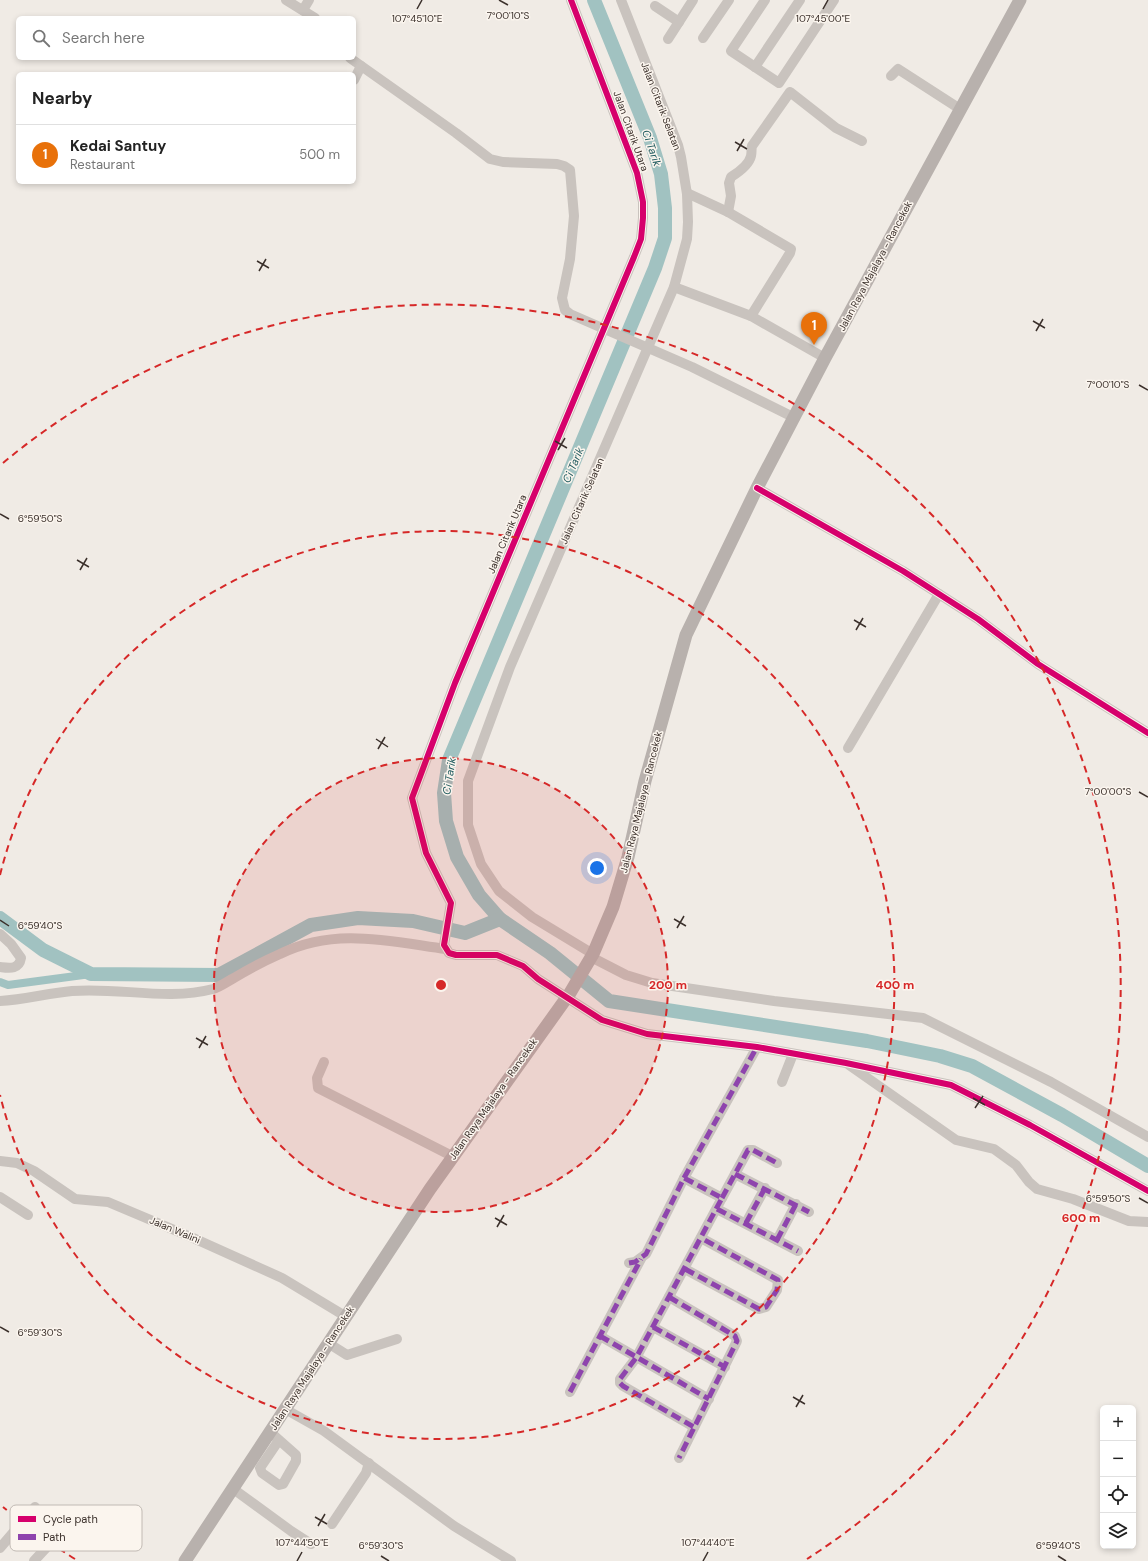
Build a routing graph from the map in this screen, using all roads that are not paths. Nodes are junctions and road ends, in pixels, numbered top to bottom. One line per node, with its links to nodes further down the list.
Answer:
1 (286, 0): 12 (street)
2 (309, 0): 12 (street)
3 (571, 0): 28 (street, Jalan Citarik Utara)
4 (621, 0): 24 (street, Jalan Citarik Selatan)
5 (693, 0): 14 (street)
6 (729, 0): 15 (street)
7 (765, 0): 19 (street)
8 (800, 0): 19 (street)
9 (834, 0): 19 (street)
10 (1020, 0): 22 (main road, Jalan Raya Majalaya - Rancekek)
11 (655, 6): 14 (street)
12 (303, 10): 13 (street)
13 (312, 16)
14 (679, 22): 16 (street)
15 (704, 38)
16 (668, 39)
17 (353, 60): 18 (street)
18 (361, 66): 20 (street); 28 (street)
19 (755, 66)
20 (356, 76)
21 (891, 76): 22 (street)
22 (960, 109): 30 (main road, Jalan Raya Majalaya - Rancekek)
23 (862, 141): 25 (street)
24 (687, 193): 25 (street); 26 (street, Jalan Citarik Selatan)
25 (728, 212): 27 (street)
26 (674, 287): 27 (street); 29 (street, Jalan Citarik Selatan)
27 (751, 316): 30 (street)
28 (606, 330): 29 (street); 37 (street, Jalan Citarik Utara)
29 (647, 347): 31 (street); 38 (street, Jalan Citarik Selatan)
30 (825, 358): 31 (main road, Jalan Raya Majalaya - Rancekek)
31 (795, 418): 32 (main road, Jalan Raya Majalaya - Rancekek)
32 (757, 488): 33 (street); 38 (main road, Jalan Raya Majalaya - Rancekek)
33 (938, 594): 34 (street); 35 (street)
34 (1148, 733)
35 (848, 748)
36 (0, 934): 39 (street)
37 (445, 948): 40 (street); 41 (street)
38 (590, 959): 40 (main road, Jalan Raya Majalaya - Rancekek); 47 (street, Jalan Citarik Selatan)
39 (0, 967)
40 (568, 996): 42 (street); 48 (main road, Jalan Raya Majalaya - Rancekek)
41 (0, 1001)
42 (757, 1047): 43 (street); 52 (street)
43 (793, 1054): 45 (street); 46 (street)
44 (324, 1062): 48 (street)
45 (846, 1063): 54 (street); 61 (street)
46 (782, 1082)
47 (1148, 1137)
48 (452, 1156): 70 (main road, Jalan Raya Majalaya - Rancekek)
49 (0, 1161): 70 (street, Jalan Walini)
50 (777, 1163): 51 (street)
51 (735, 1174): 53 (street); 56 (street)
52 (684, 1178): 56 (street); 66 (street)
53 (765, 1188): 57 (street); 62 (street)
54 (1148, 1191)
55 (0, 1197): 60 (street)
56 (722, 1198): 58 (street)
57 (796, 1204): 59 (street); 64 (street)
58 (717, 1209): 62 (street); 63 (street)
59 (809, 1212)
60 (28, 1214)
61 (1148, 1222)
62 (746, 1224): 64 (street)
63 (700, 1238): 68 (street); 68 (street)
64 (777, 1240): 65 (street)
65 (798, 1251)
66 (641, 1259): 67 (street); 72 (street)
67 (629, 1263)
68 (685, 1269): 69 (street)
69 (669, 1296): 71 (street); 76 (street)
70 (345, 1316): 74 (main road, Jalan Raya Majalaya - Rancekek)
71 (653, 1327): 75 (street); 76 (street)
72 (600, 1336): 75 (street); 77 (street)
73 (397, 1339): 74 (street)
74 (328, 1343): 79 (main road, Jalan Raya Majalaya - Rancekek)
75 (636, 1358): 78 (street); 80 (street)
76 (726, 1367): 78 (street)
77 (570, 1392)
78 (709, 1399): 80 (street)
79 (285, 1409): 82 (street); 83 (main road, Jalan Raya Majalaya - Rancekek)
80 (694, 1427): 81 (street)
81 (679, 1458)
82 (369, 1463): 84 (street); 91 (street)
83 (232, 1488): 86 (street); 90 (main road, Jalan Raya Majalaya - Rancekek)
84 (332, 1524)
85 (10, 1536): 87 (street)
86 (312, 1544)
87 (0, 1548)
88 (43, 1551): 89 (street)
89 (34, 1561)
90 (185, 1561)
91 (511, 1561)

